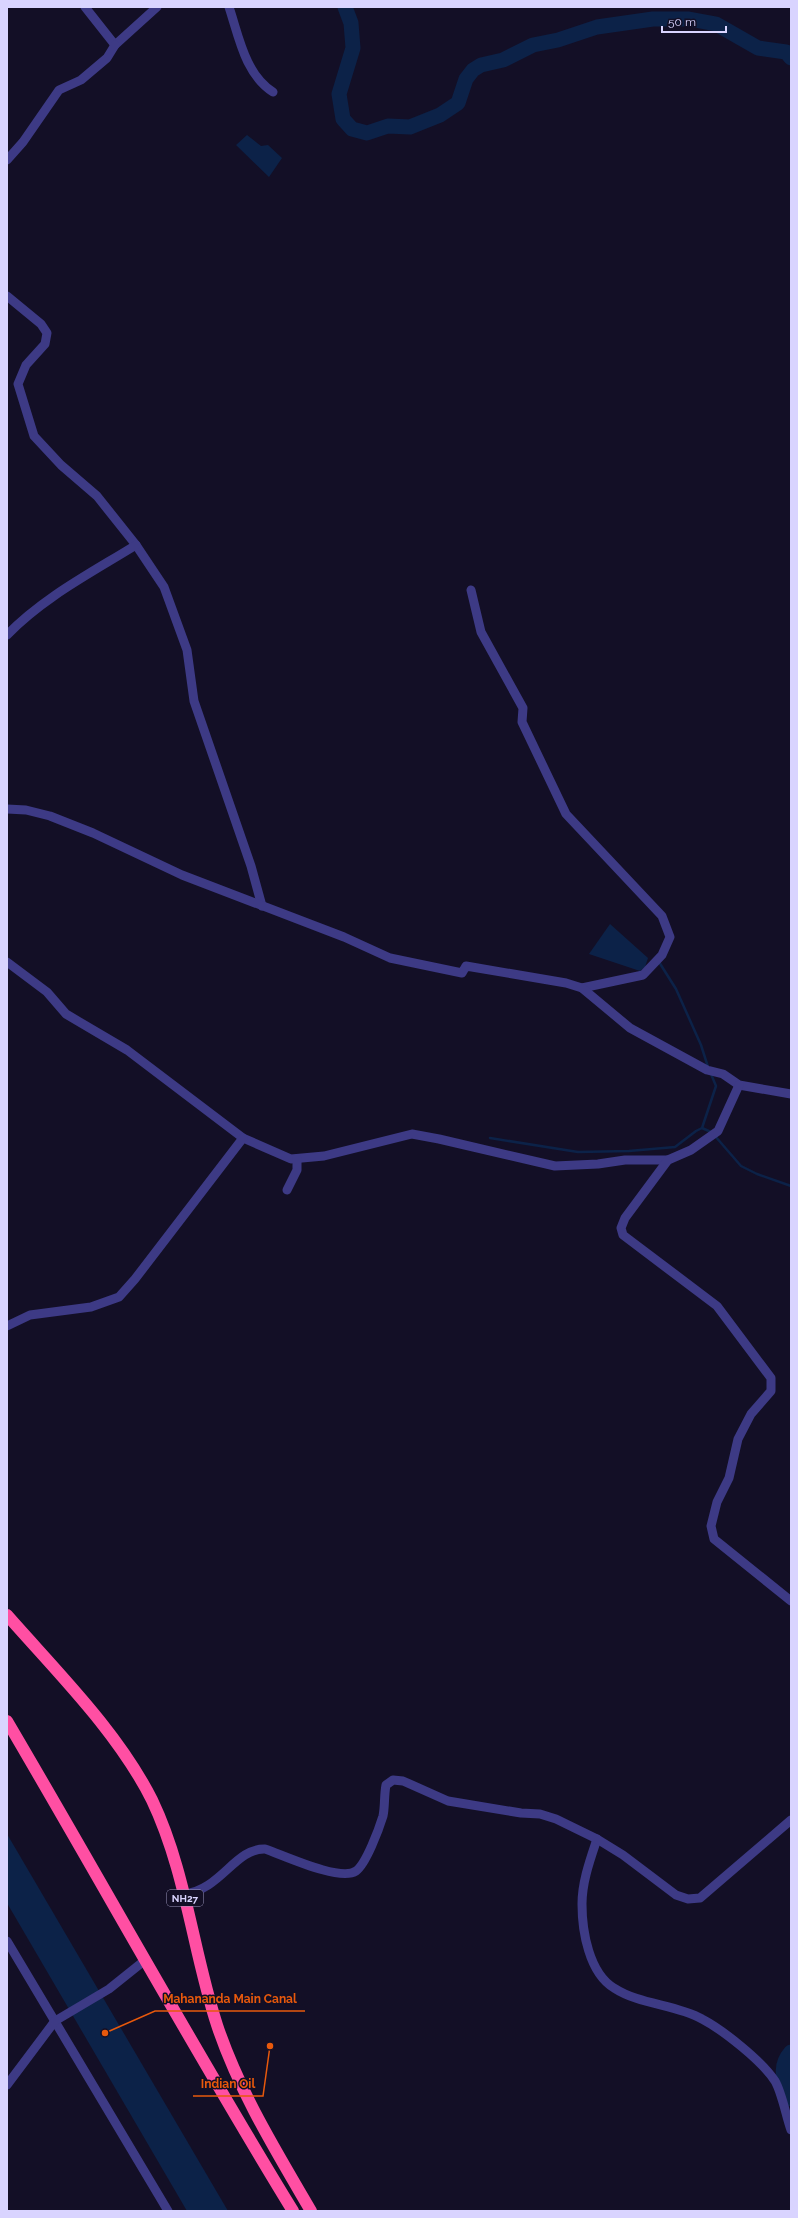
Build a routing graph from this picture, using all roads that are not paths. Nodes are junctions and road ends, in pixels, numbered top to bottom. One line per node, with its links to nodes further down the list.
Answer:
1 (85, 7): 4 (street)
2 (157, 7): 4 (street)
3 (229, 7): 5 (street)
4 (115, 45): 6 (street)
5 (273, 92)
6 (7, 160)
7 (7, 296): 8 (street)
8 (136, 545): 10 (street); 12 (street)
9 (471, 590): 14 (street)
10 (7, 635)
11 (7, 810): 12 (street)
12 (262, 906): 14 (street)
13 (7, 962): 17 (street)
14 (582, 988): 15 (street)
15 (739, 1085): 16 (street); 19 (street)
16 (791, 1094)
17 (243, 1138): 18 (street); 21 (street)
18 (297, 1158): 19 (street); 20 (street)
19 (668, 1160): 22 (street)
20 (287, 1190)
21 (7, 1326)
22 (791, 1601)
23 (7, 1615): 27 (highway, NH27)
24 (7, 1721): 29 (highway)
25 (791, 1820): 26 (street)
26 (597, 1839): 27 (street); 32 (street)
27 (184, 1894): 35 (highway, NH27)
28 (7, 1941): 30 (street)
29 (144, 1961): 30 (street); 34 (highway)
30 (55, 2022): 31 (street); 33 (street)
31 (7, 2085)
32 (791, 2130)
33 (168, 2211)
34 (293, 2211)
35 (311, 2211)

